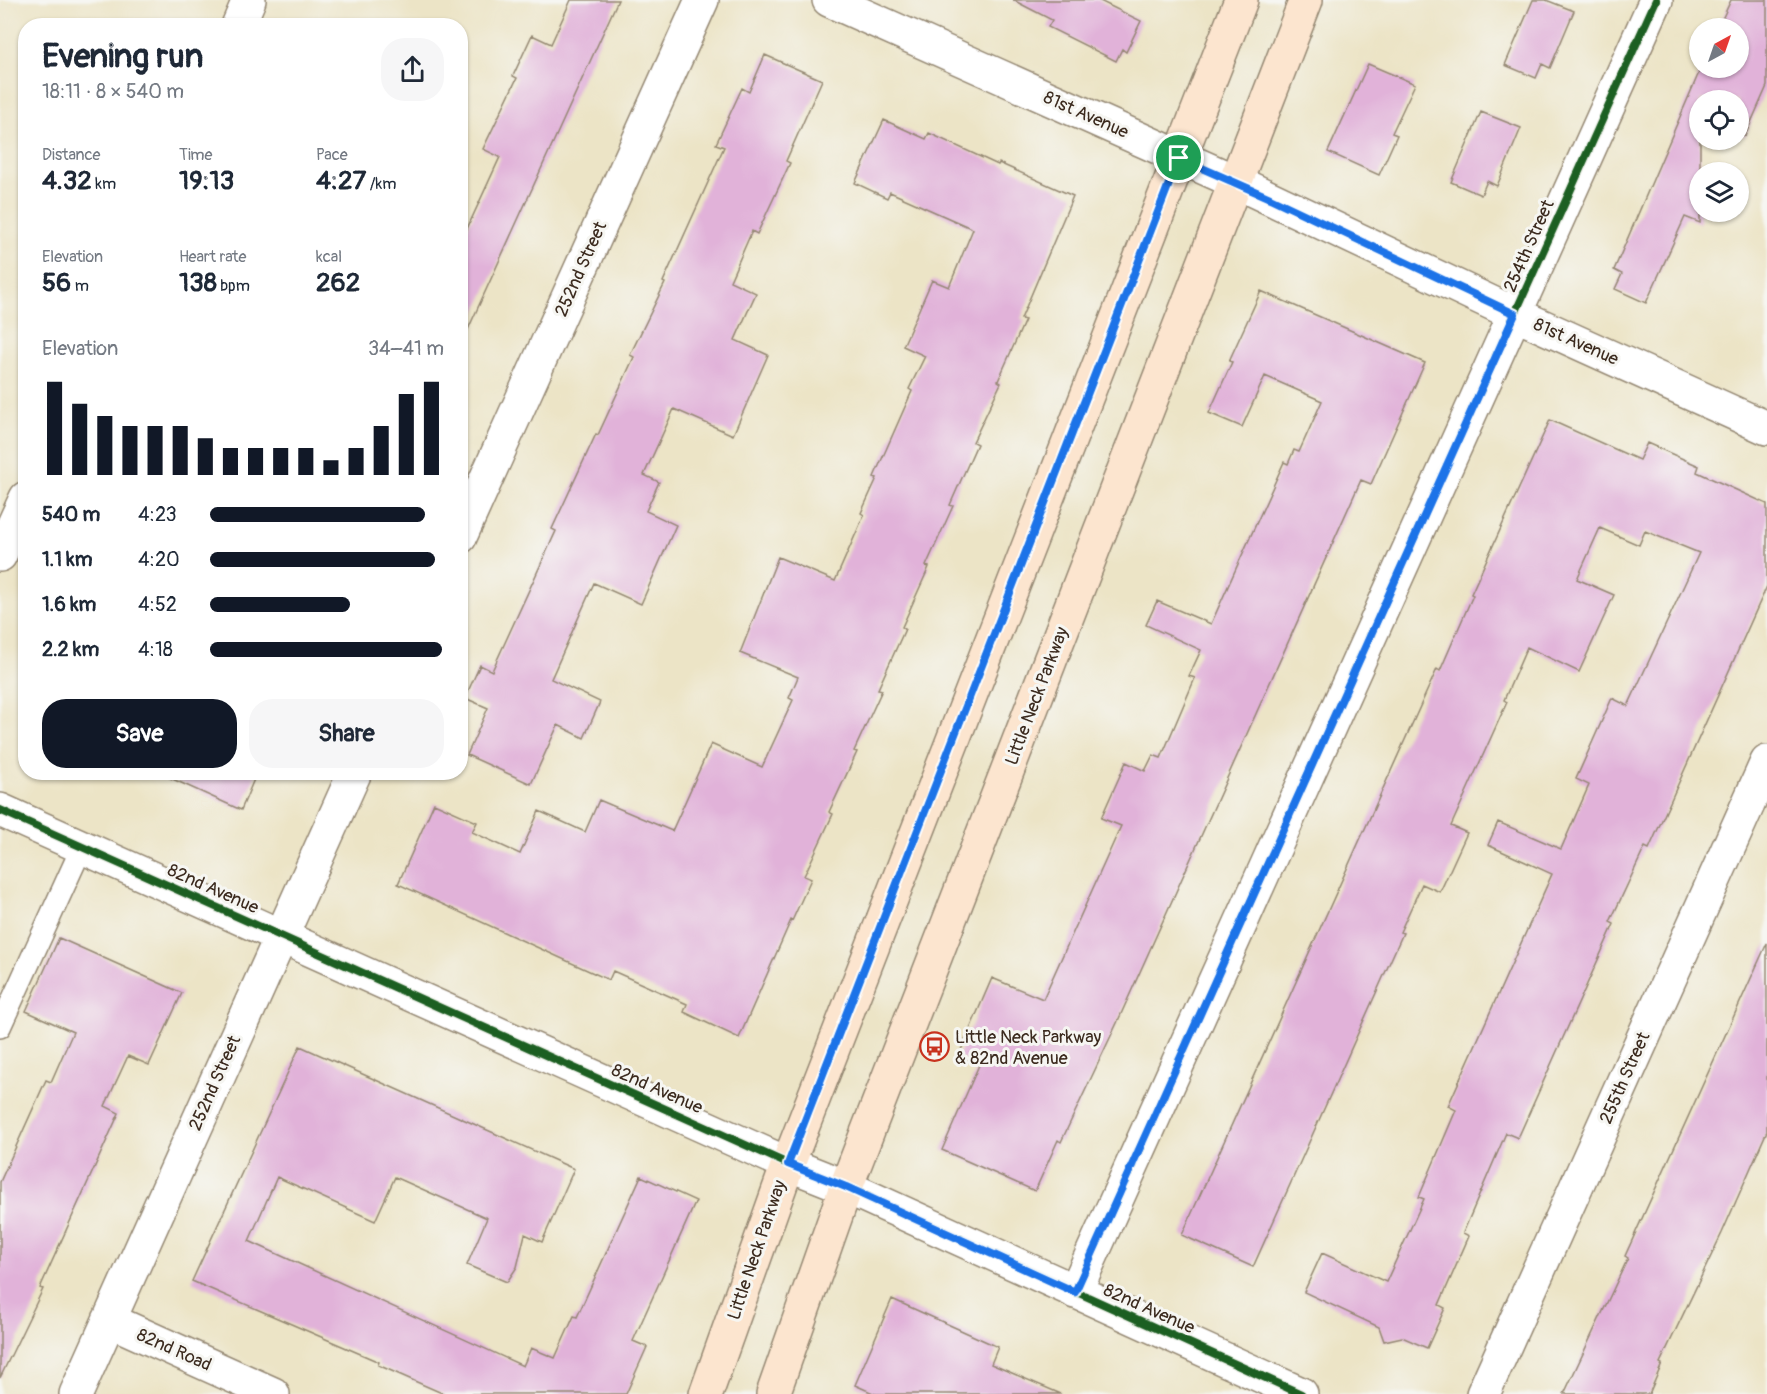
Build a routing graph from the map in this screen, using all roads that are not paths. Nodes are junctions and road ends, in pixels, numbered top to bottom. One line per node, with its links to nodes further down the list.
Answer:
1 (249, 0): 7 (street)
2 (702, 0): 13 (street, 252nd Street)
3 (829, 0): 8 (street, 81st Avenue)
4 (1240, 0): 8 (main road, Little Neck Parkway)
5 (1306, 0): 9 (main road, Little Neck Parkway)
6 (1656, 0): 10 (street, 254th Street)
7 (241, 18)
8 (1179, 158): 9 (street, 81st Avenue); 21 (main road, Little Neck Parkway)
9 (1236, 182): 10 (street, 81st Avenue); 22 (main road, Little Neck Parkway)
10 (1515, 314): 11 (street, 81st Avenue); 23 (street, 254th Street)
11 (1767, 428)
12 (18, 516): 14 (street)
13 (468, 519)
14 (0, 555)
15 (1767, 762): 30 (street, 255th Street)
16 (351, 780): 19 (street, 252nd Street)
17 (0, 810): 18 (street, 82nd Avenue)
18 (82, 847): 19 (street, 82nd Avenue); 20 (lane)
19 (281, 936): 21 (street, 82nd Avenue); 24 (street, 252nd Street)
20 (0, 1027)
21 (788, 1164): 22 (street, 82nd Avenue); 27 (main road, Little Neck Parkway)
22 (846, 1187): 23 (street, 82nd Avenue); 28 (main road, Little Neck Parkway)
23 (1075, 1292): 29 (street, 82nd Avenue)
24 (109, 1320): 25 (street, 252nd Street); 26 (street, 82nd Road)
25 (76, 1394)
26 (273, 1394)
27 (706, 1394)
28 (773, 1394)
29 (1301, 1394)
30 (1483, 1394)

